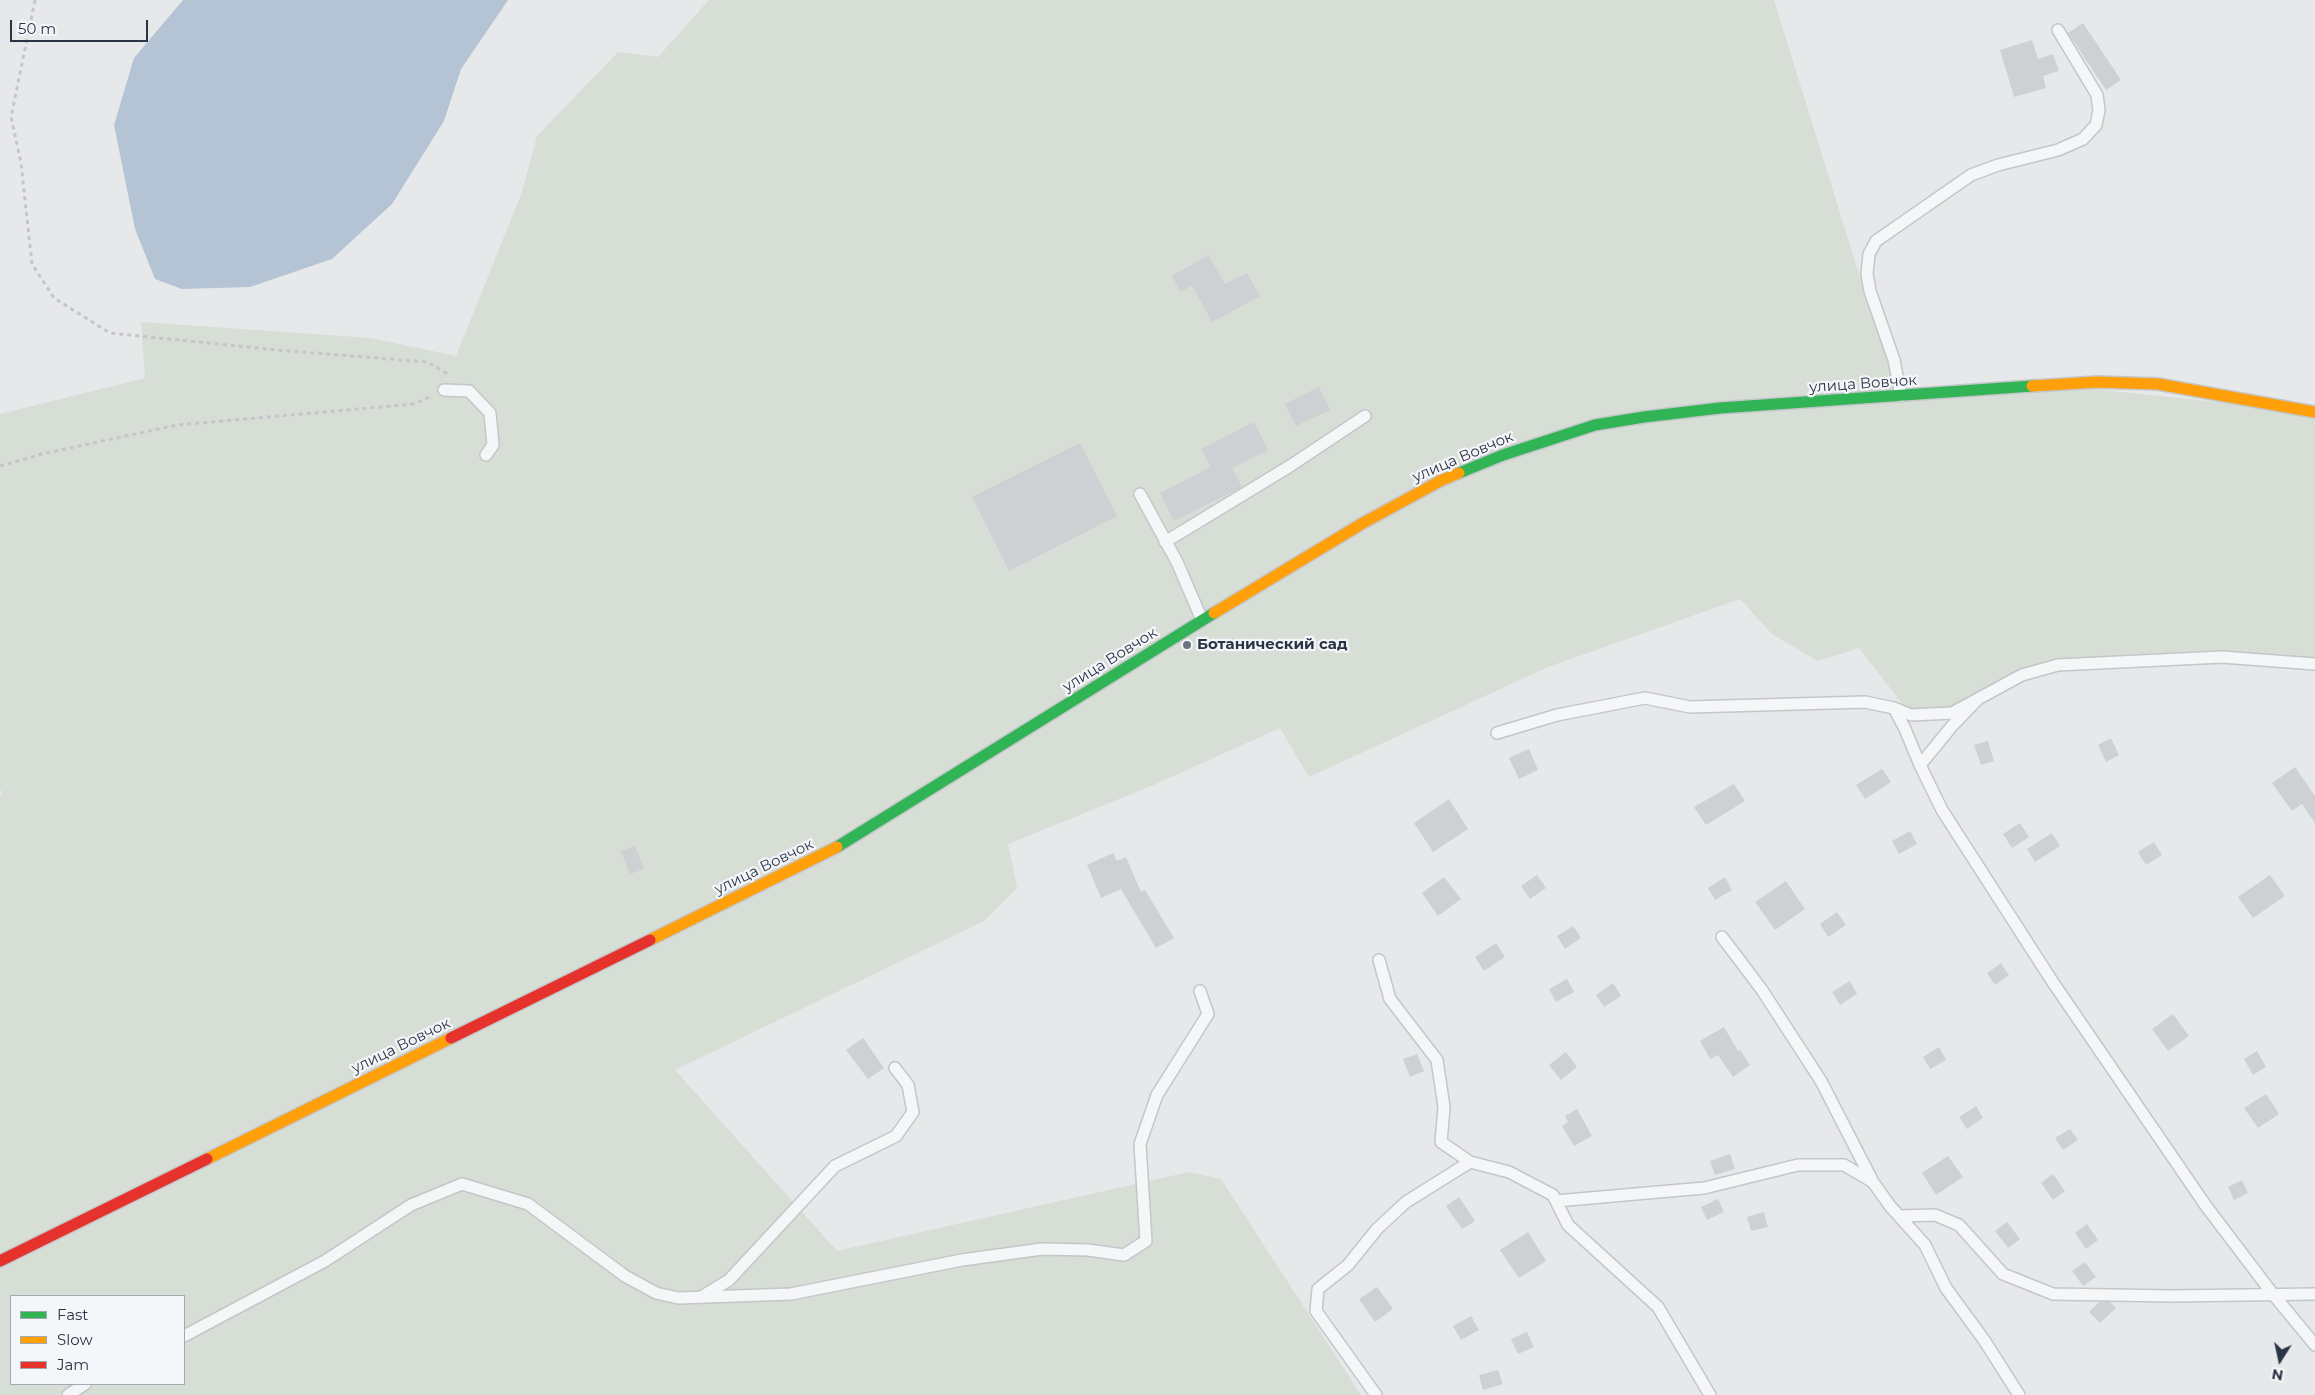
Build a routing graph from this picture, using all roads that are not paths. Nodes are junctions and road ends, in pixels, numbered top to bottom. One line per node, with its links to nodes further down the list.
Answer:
1 (2058, 30): 3 (lane)
2 (444, 390): 6 (lane)
3 (1901, 396): 4 (street, улица Вовчок); 9 (street, улица Вовчок)
4 (2315, 412)
5 (1365, 416): 8 (lane)
6 (486, 455)
7 (1140, 494): 8 (lane)
8 (1165, 542): 9 (lane)
9 (1202, 620): 23 (street, улица Вовчок)
10 (2315, 664): 11 (lane)
11 (1978, 699): 12 (lane); 14 (lane)
12 (1894, 708): 13 (lane); 14 (lane)
13 (1497, 733)
14 (1920, 765): 24 (lane)
15 (1722, 937): 20 (lane)
16 (1379, 960): 19 (lane)
17 (1200, 991): 26 (lane)
18 (895, 1068): 26 (lane)
19 (1470, 1162): 21 (lane); 31 (lane)
20 (1873, 1182): 21 (lane); 22 (lane)
21 (1556, 1201): 32 (lane)
22 (1900, 1216): 24 (lane); 33 (lane)
23 (0, 1261)
24 (2272, 1293): 25 (lane); 28 (lane)
25 (2315, 1294)
26 (702, 1296): 27 (lane)
27 (185, 1335)
28 (2315, 1345)
29 (83, 1385): 30 (lane)
30 (68, 1395)
31 (1376, 1395)
32 (1710, 1395)
33 (2019, 1395)

